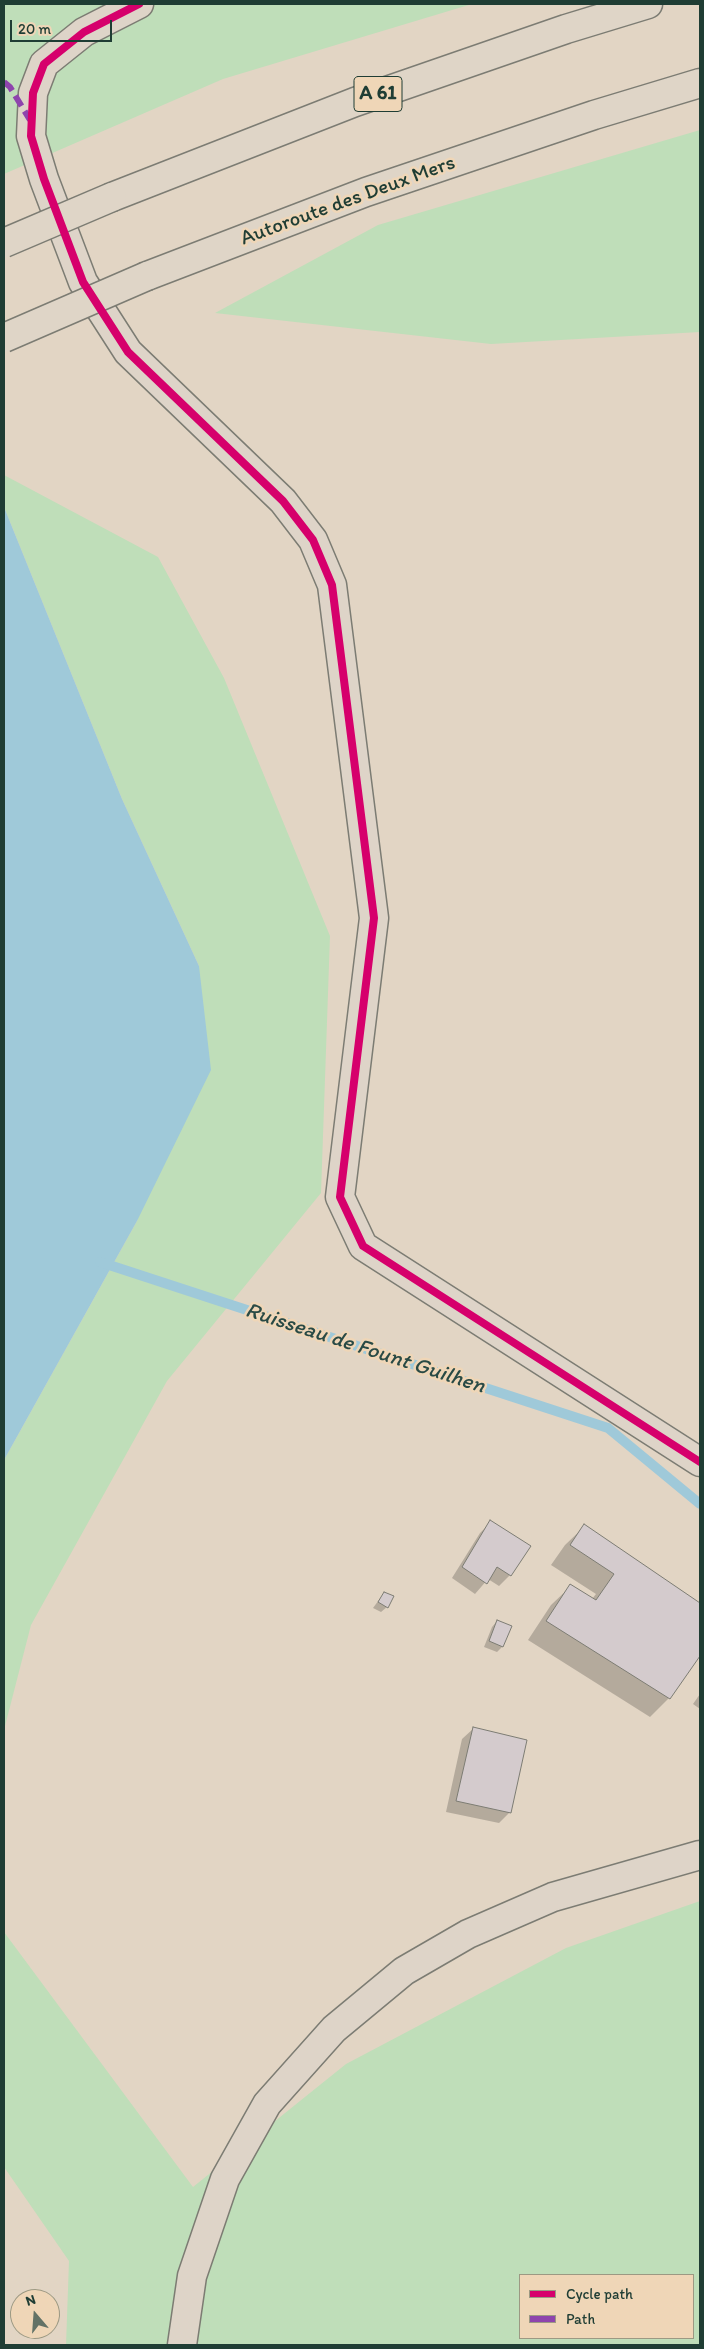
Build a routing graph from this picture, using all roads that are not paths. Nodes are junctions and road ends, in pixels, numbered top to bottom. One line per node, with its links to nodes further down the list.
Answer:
1 (139, 4): 6 (street)
2 (648, 4): 4 (highway, A 61, bridge)
3 (700, 82): 5 (highway, Autoroute des Deux Mers, bridge)
4 (4, 243)
5 (4, 338)
6 (700, 1462)
7 (700, 1854): 8 (street)
8 (182, 2345)

